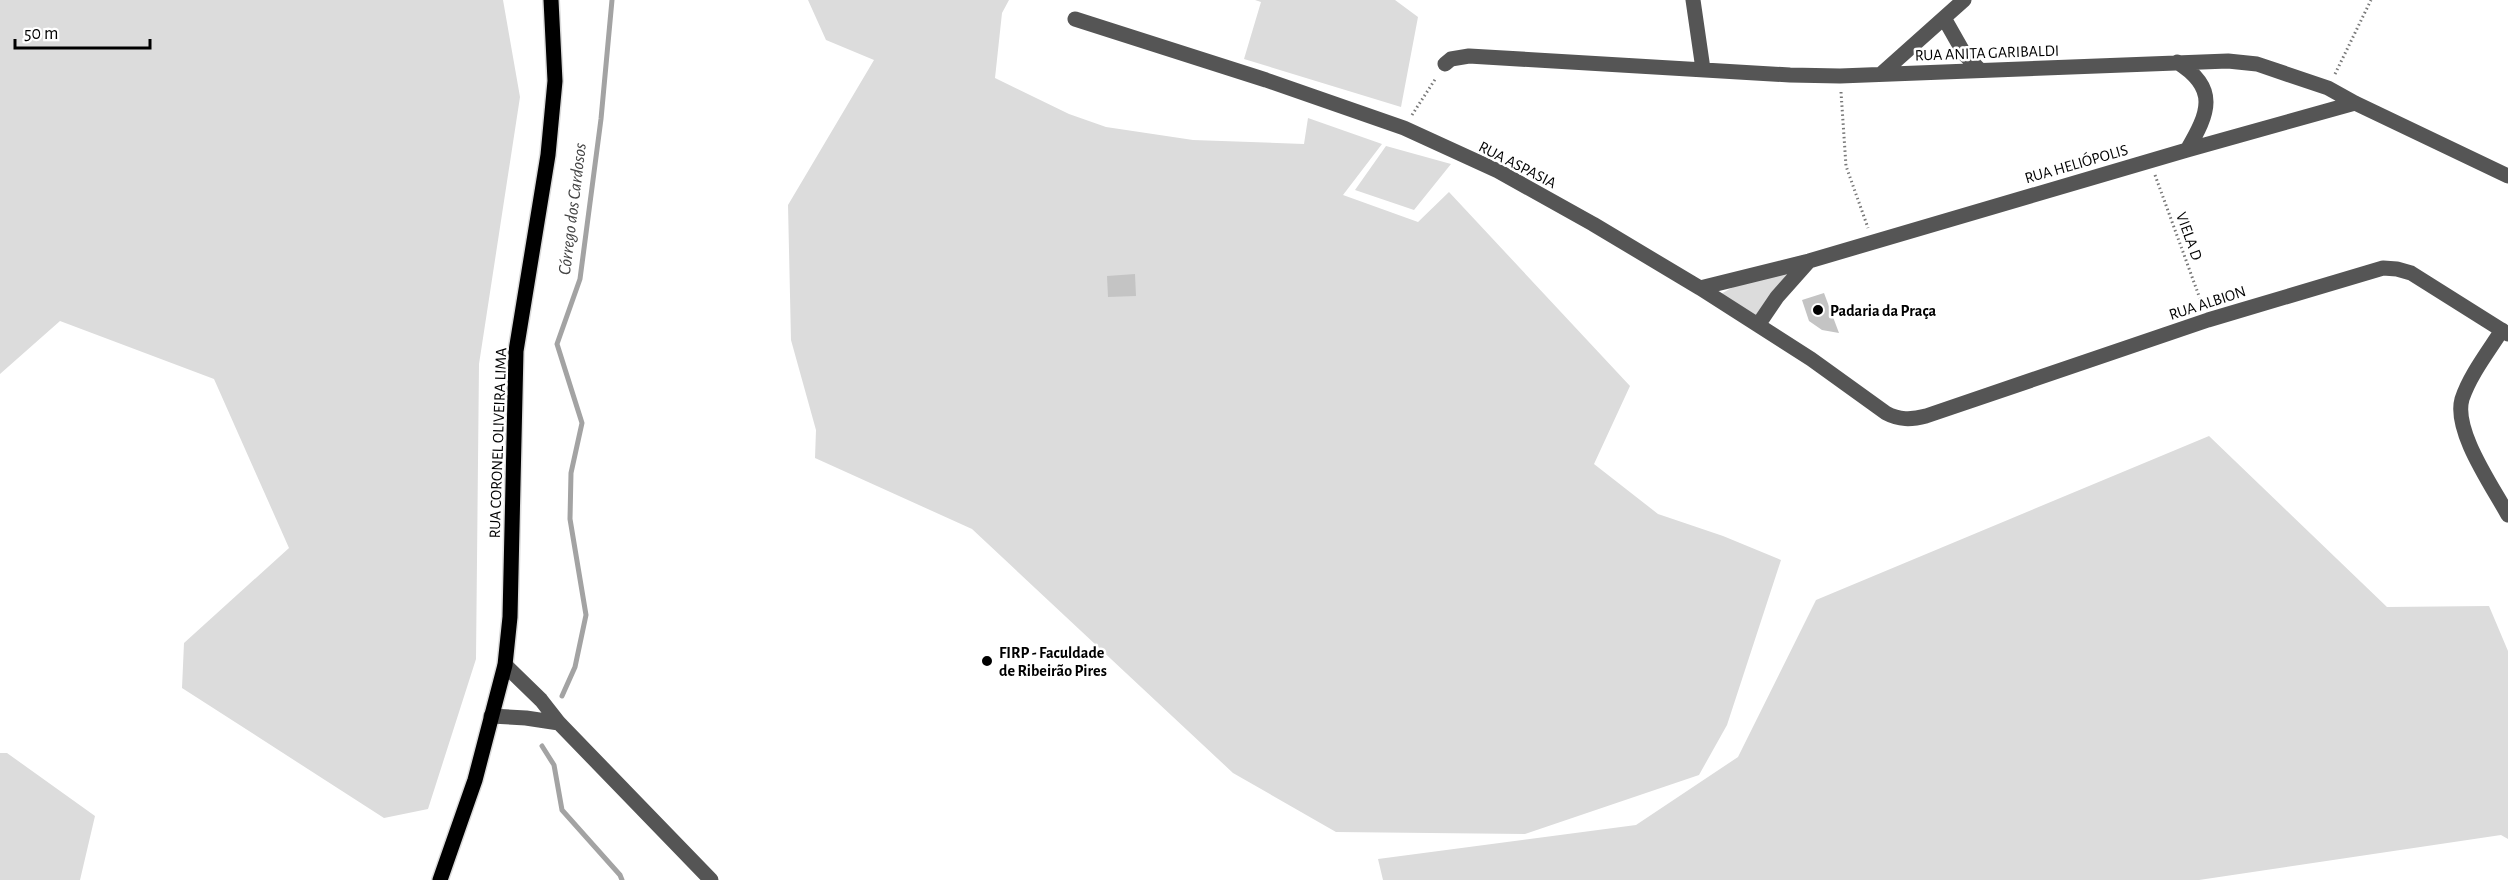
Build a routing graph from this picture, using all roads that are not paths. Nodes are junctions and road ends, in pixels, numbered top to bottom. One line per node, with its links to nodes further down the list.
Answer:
1 (551, 0): 20 (main road, RUA CORONEL OLIVEIRA LIMA)
2 (1693, 0): 8 (street)
3 (1964, 0): 4 (street)
4 (1944, 18): 9 (street); 10 (street)
5 (1075, 19): 15 (street, RUA ASPASIA)
6 (2177, 61): 9 (street, RUA ANITA GARIBALDI); 11 (street, RUA ANITA GARIBALDI); 12 (street)
7 (1445, 64): 8 (street, RUA ANITA GARIBALDI)
8 (1703, 69): 10 (street, RUA ANITA GARIBALDI)
9 (1980, 70): 10 (street, RUA ANITA GARIBALDI)
10 (1881, 74)
11 (2355, 103): 12 (street, RUA HELIÓPOLIS); 13 (street, RUA ANITA GARIBALDI)
12 (2187, 150): 14 (street, RUA HELIÓPOLIS)
13 (2508, 176)
14 (1809, 261): 15 (street, RUA HELIÓPOLIS); 16 (street)
15 (1700, 288): 16 (street, RUA ASPASIA)
16 (1758, 325): 18 (street, RUA ASPASIA)
17 (2505, 332): 18 (street, RUA ALBION); 19 (street)
18 (1907, 419)
19 (2508, 515)
20 (505, 666): 21 (main road, RUA CORONEL OLIVEIRA LIMA); 22 (street)
21 (491, 716): 22 (street); 23 (main road, RUA CORONEL OLIVEIRA LIMA)
22 (556, 722): 24 (street)
23 (440, 880)
24 (711, 880)

